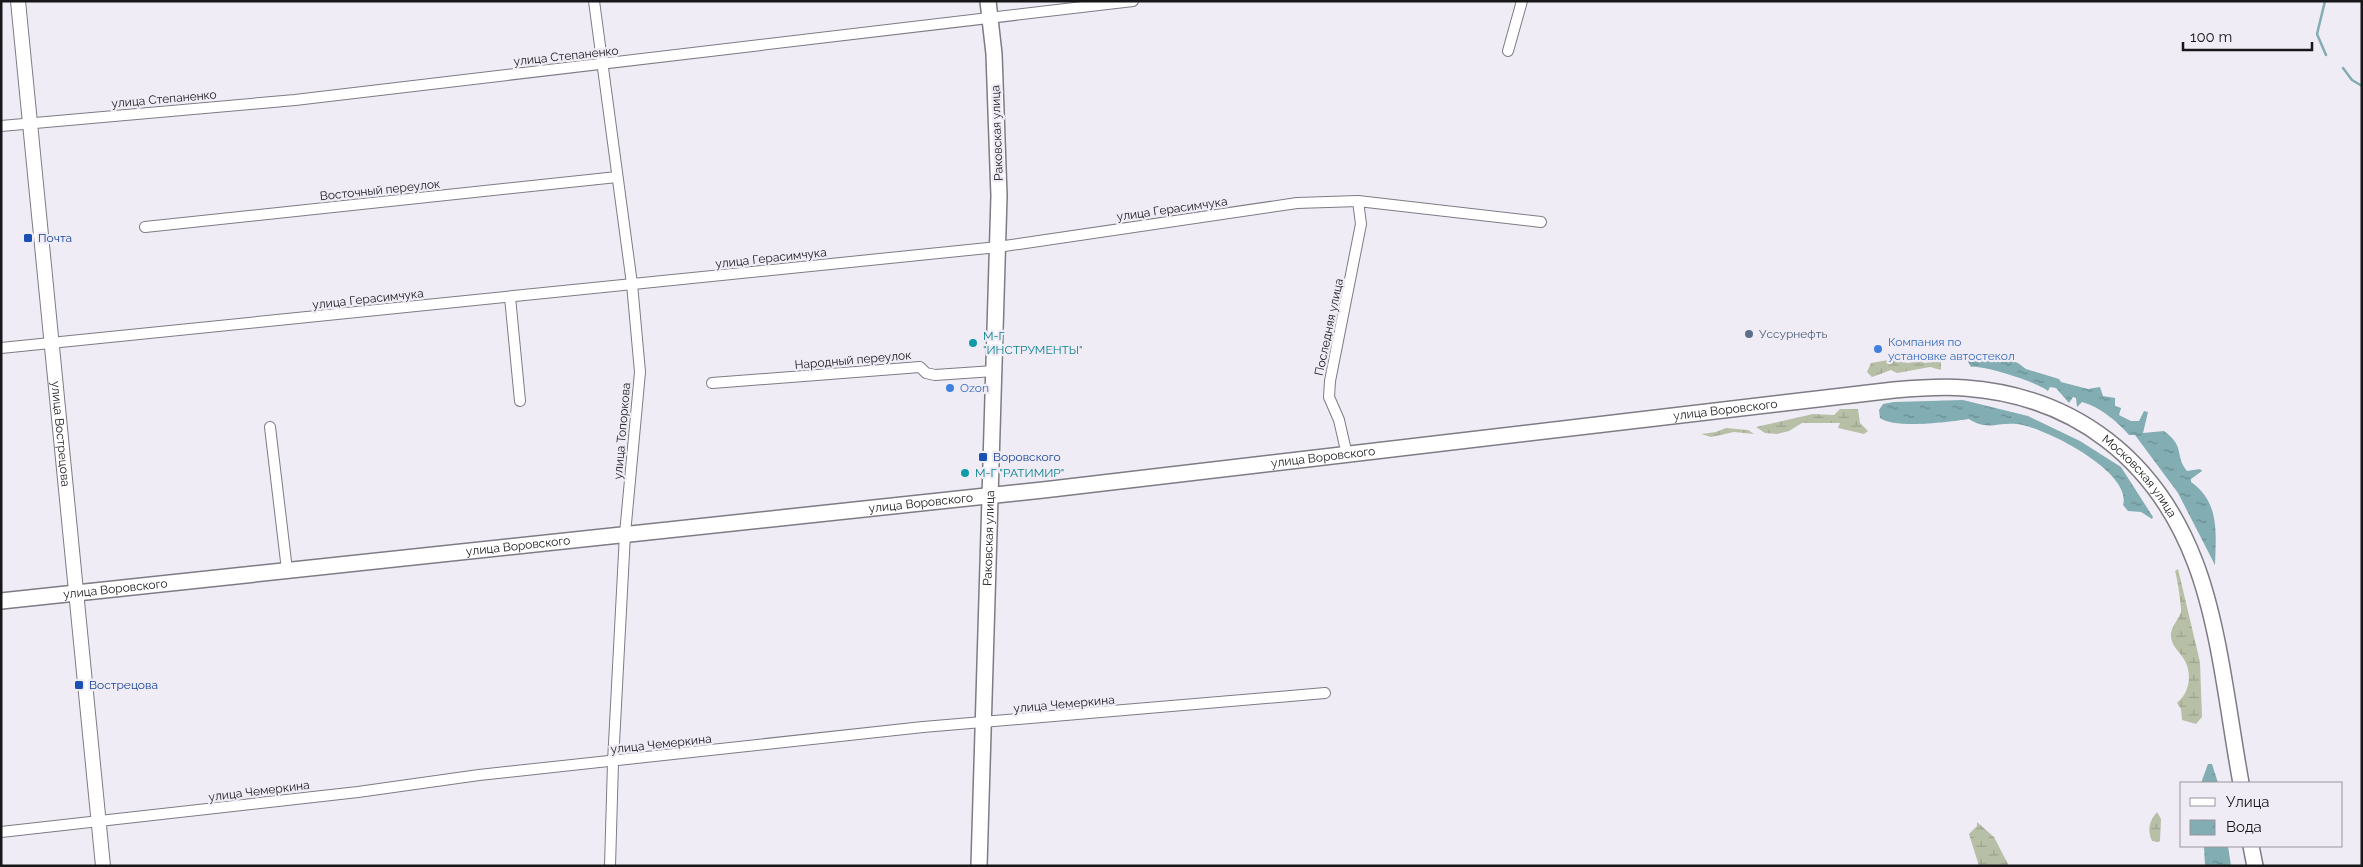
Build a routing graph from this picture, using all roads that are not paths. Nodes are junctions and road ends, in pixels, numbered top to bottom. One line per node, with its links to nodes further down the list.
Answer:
1 (18, 1): 9 (street, улица Вострецова)
2 (594, 1): 8 (street, улица Топоркова)
3 (988, 1): 6 (main road, Раковская улица)
4 (1133, 1): 6 (street, улица Степаненко)
5 (1522, 1): 7 (street)
6 (990, 19): 8 (street, улица Степаненко); 15 (main road, Раковская улица)
7 (1508, 51)
8 (601, 65): 9 (street, улица Степаненко); 11 (street, улица Топоркова)
9 (30, 122): 10 (street, улица Степаненко); 18 (street, улица Вострецова)
10 (1, 126)
11 (617, 177): 14 (street, Восточный переулок); 16 (street, улица Топоркова)
12 (1358, 201): 13 (street, улица Герасимчука); 15 (street, улица Герасимчука); 25 (street, Последняя улица)
13 (1541, 222)
14 (145, 228)
15 (998, 247): 16 (street, улица Герасимчука); 20 (main road, Раковская улица)
16 (632, 284): 17 (street, улица Герасимчука); 27 (street, улица Топоркова)
17 (510, 297): 18 (street, улица Герасимчука); 23 (street)
18 (50, 342): 19 (street, улица Герасимчука); 29 (street, улица Вострецова)
19 (1, 348)
20 (994, 371): 21 (street, Народный переулок); 26 (main road, Раковская улица)
21 (712, 383)
22 (1838, 397): 25 (main road, улица Воровского); 34 (main road, Московская улица)
23 (520, 401)
24 (270, 427): 28 (street)
25 (1347, 454): 26 (main road, улица Воровского)
26 (991, 496): 27 (main road, улица Воровского); 32 (main road, Раковская улица)
27 (626, 534): 28 (main road, улица Воровского); 33 (street, улица Топоркова)
28 (287, 570): 29 (main road, улица Воровского)
29 (75, 593): 30 (main road, улица Воровского); 35 (street, улица Вострецова)
30 (1, 601)
31 (1325, 693): 32 (street, улица Чемеркина)
32 (984, 724): 33 (street, улица Чемеркина); 40 (main road, Раковская улица)
33 (613, 762): 35 (street, улица Чемеркина); 39 (street, улица Топоркова)
34 (2241, 782)
35 (98, 822): 36 (street, улица Чемеркина); 38 (street, улица Вострецова)
36 (1, 832)
37 (2251, 847): 41 (main road)
38 (103, 866)
39 (610, 866)
40 (979, 866)
41 (2255, 866)

